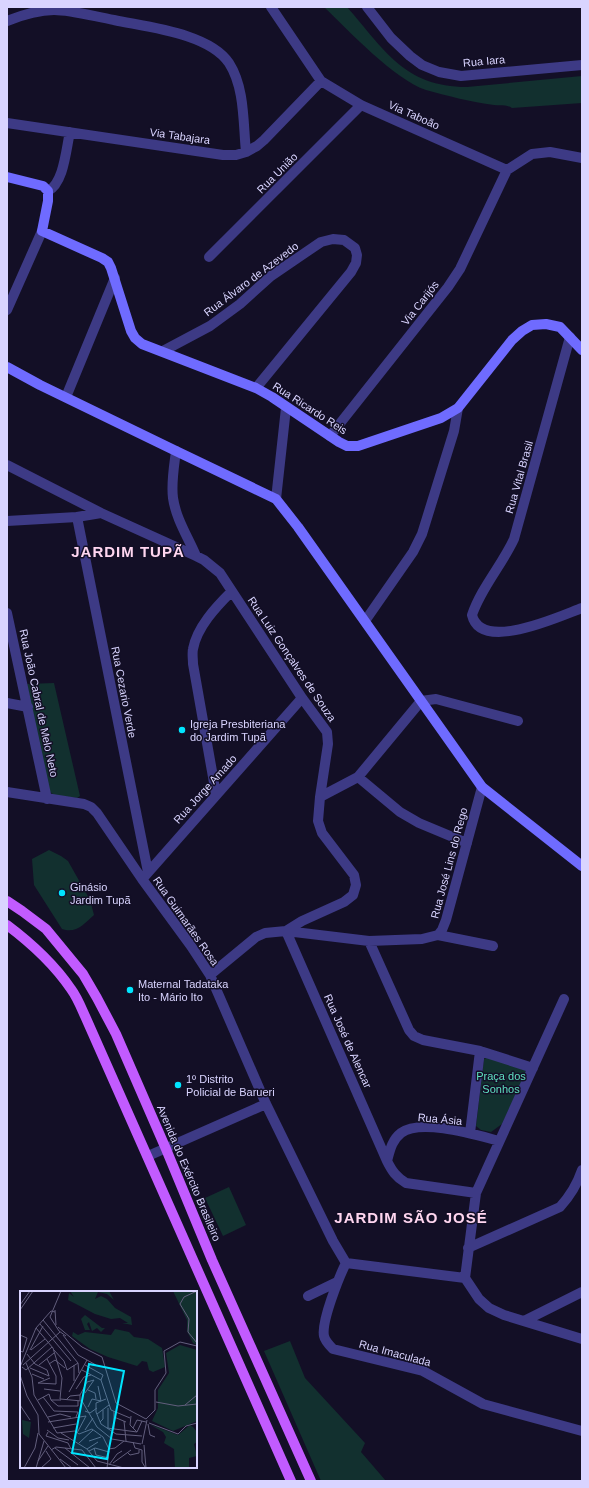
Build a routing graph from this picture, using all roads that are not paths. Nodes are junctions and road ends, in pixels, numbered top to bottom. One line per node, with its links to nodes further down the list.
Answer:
1 (271, 7): 5 (street, Via Taboão)
2 (367, 7): 4 (street, Rua Iara)
3 (7, 21): 9 (street)
4 (582, 65)
5 (321, 81): 6 (street, Via Taboão); 9 (street, Via Tabajara)
6 (361, 105): 11 (street, Via Taboão); 15 (street, Rua União)
7 (7, 123): 8 (street, Via Tabajara)
8 (70, 132): 9 (street, Via Tabajara); 13 (street)
9 (246, 152)
10 (582, 158): 11 (street)
11 (508, 170): 26 (street, Via Carijós)
12 (7, 177): 13 (main road)
13 (48, 191): 14 (main road)
14 (42, 231): 16 (main road, Rua Ricardo Reis); 17 (street)
15 (209, 257)
16 (115, 278): 20 (main road, Rua Ricardo Reis); 23 (street)
17 (7, 310)
18 (570, 337): 19 (main road, Rua Ricardo Reis); 25 (main road, Rua Ricardo Reis); 35 (street, Rua Vital Brasil)
19 (582, 350)
20 (163, 351): 22 (main road, Rua Ricardo Reis); 22 (street, Rua Álvaro de Azevedo)
21 (7, 367): 23 (main road)
22 (256, 388): 24 (main road, Rua Ricardo Reis)
23 (66, 397): 27 (main road)
24 (286, 408): 26 (main road, Rua Ricardo Reis); 29 (street)
25 (458, 408): 26 (main road, Rua Ricardo Reis); 37 (street)
26 (330, 436)
27 (176, 451): 29 (main road); 33 (street)
28 (7, 465): 30 (street, Rua Luiz Gonçalves de Souza)
29 (276, 499): 37 (main road)
30 (101, 513): 31 (street); 33 (street, Rua Luiz Gonçalves de Souza)
31 (78, 517): 32 (street); 51 (street, Rua Cezario Verde)
32 (7, 521)
33 (196, 556): 34 (street, Rua Luiz Gonçalves de Souza)
34 (232, 592): 38 (street, Rua Luiz Gonçalves de Souza); 46 (street)
35 (582, 608)
36 (7, 613): 41 (street, Rua João Cabral de Melo Neto)
37 (365, 621): 39 (main road)
38 (302, 698): 46 (street, Rua Jorge Amado); 47 (street, Rua Luiz Gonçalves de Souza)
39 (421, 701): 42 (street); 43 (street); 44 (main road)
40 (7, 703): 41 (street)
41 (28, 707): 48 (street, Rua João Cabral de Melo Neto)
42 (518, 720)
43 (358, 777): 47 (street); 49 (street)
44 (482, 788): 49 (street, Rua José Lins do Rego); 50 (main road)
45 (7, 792): 48 (street, Rua Guimarães Rosa)
46 (216, 794): 51 (street, Rua Jorge Amado)
47 (320, 797): 54 (street, Rua Luiz Gonçalves de Souza)
48 (47, 799): 51 (street, Rua Guimarães Rosa)
49 (467, 842): 55 (street, Rua José Lins do Rego)
50 (582, 866)
51 (145, 875): 58 (street, Rua Guimarães Rosa)
52 (7, 901): 65 (main road, Avenida do Exército Brasileiro)
53 (7, 925): 66 (main road)
54 (286, 931): 56 (street, Rua José Lins do Rego); 58 (street, Rua Luiz Gonçalves de Souza); 67 (street, Rua José de Alencar)
55 (438, 935): 56 (street, Rua José Lins do Rego); 57 (street)
56 (369, 941): 60 (street)
57 (493, 946)
58 (210, 975): 62 (street, Rua Guimarães Rosa)
59 (564, 999): 61 (street)
60 (480, 1050): 61 (street); 63 (street, Rua Ásia)
61 (533, 1068): 64 (street)
62 (266, 1104): 65 (street); 71 (street, Rua Guimarães Rosa)
63 (470, 1133): 64 (street); 67 (street, Rua Ásia)
64 (499, 1141): 69 (street)
65 (166, 1149): 66 (street); 80 (main road, Avenida do Exército Brasileiro)
66 (148, 1156): 79 (main road)
67 (387, 1160): 69 (street)
68 (582, 1170): 70 (street)
69 (476, 1193): 70 (street)
70 (468, 1248): 72 (street)
71 (346, 1263): 72 (street); 73 (street, Rua Imaculada)
72 (465, 1278): 76 (street)
73 (337, 1282): 75 (street); 78 (street, Rua Imaculada)
74 (582, 1292): 76 (street)
75 (308, 1296)
76 (524, 1321): 77 (street)
77 (582, 1339)
78 (582, 1431)
79 (291, 1481)
80 (312, 1481)

